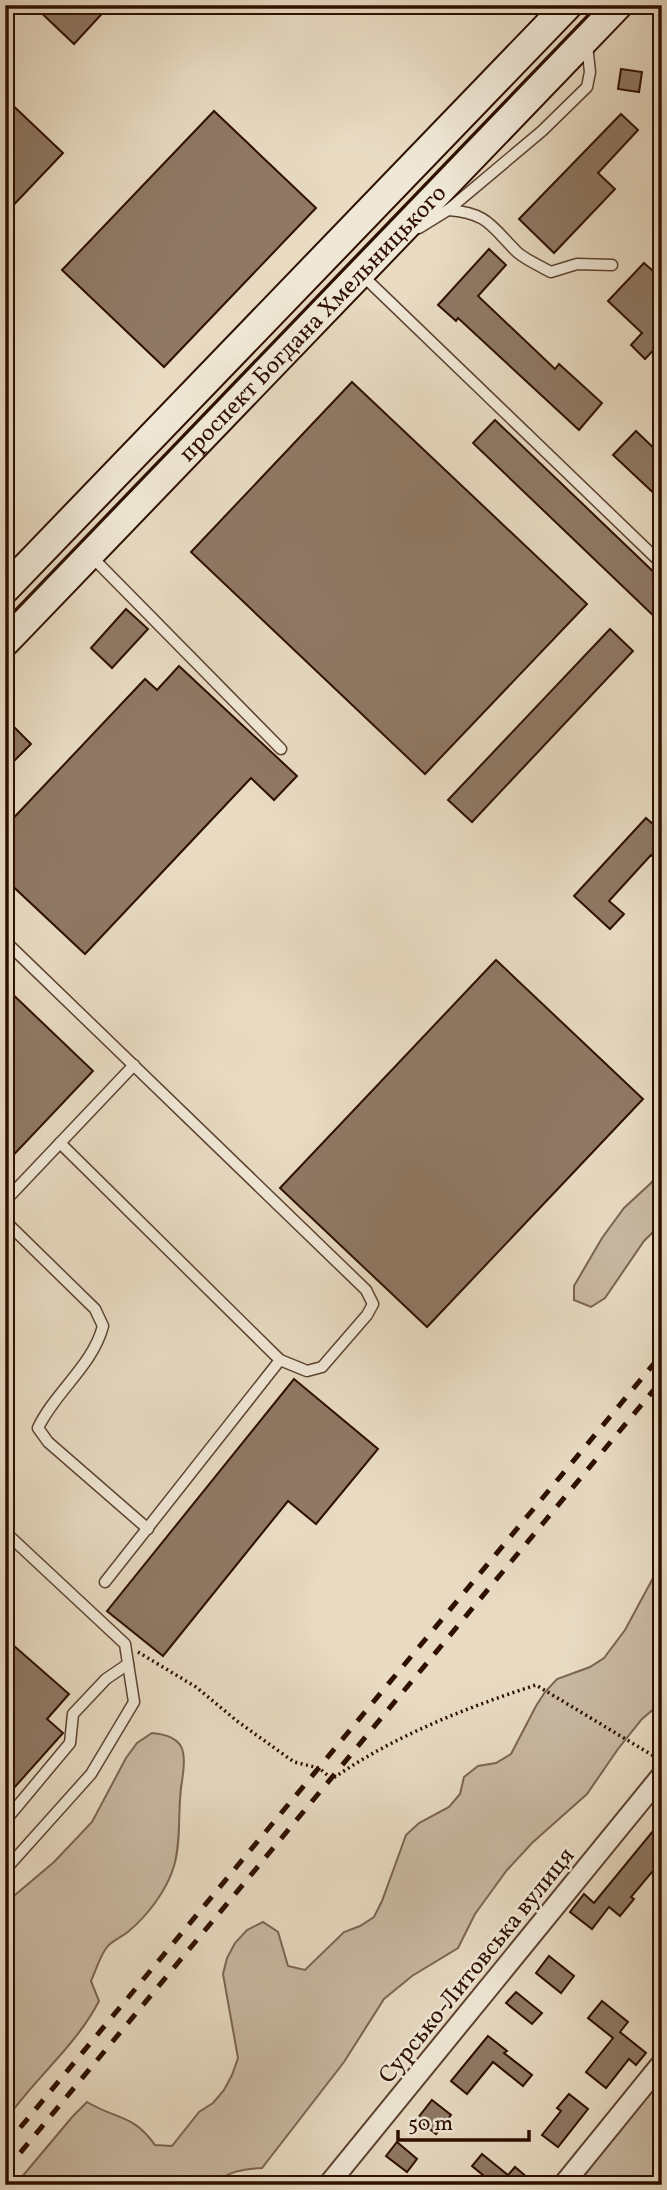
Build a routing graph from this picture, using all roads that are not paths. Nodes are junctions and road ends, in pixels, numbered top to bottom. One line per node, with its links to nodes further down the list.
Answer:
1 (568, 5): 10 (main road, проспект Богдана Хмельницького)
2 (618, 5): 3 (main road, проспект Богдана Хмельницького)
3 (586, 38): 4 (lane); 5 (main road, проспект Богдана Хмельницького)
4 (448, 211): 5 (lane); 6 (lane)
5 (380, 252): 7 (main road, проспект Богдана Хмельницького)
6 (612, 265)
7 (360, 273): 8 (main road, проспект Богдана Хмельницького); 9 (lane)
8 (89, 554): 11 (main road, проспект Богдана Хмельницького); 12 (lane)
9 (662, 564)
10 (5, 589)
11 (5, 642)
12 (281, 749)
13 (5, 941): 14 (lane)
14 (134, 1065): 15 (lane); 18 (lane)
15 (60, 1143): 16 (lane); 18 (lane)
16 (5, 1201)
17 (5, 1221): 19 (lane)
18 (280, 1360): 19 (lane)
19 (148, 1529): 21 (lane)
20 (7, 1538): 22 (lane)
21 (105, 1582)
22 (128, 1664): 24 (lane); 25 (lane)
23 (662, 1775): 27 (street, Сурсько-Литовська вулиця)
24 (5, 1821)
25 (5, 1870)
26 (662, 2063): 28 (street)
27 (328, 2185)
28 (563, 2185)

